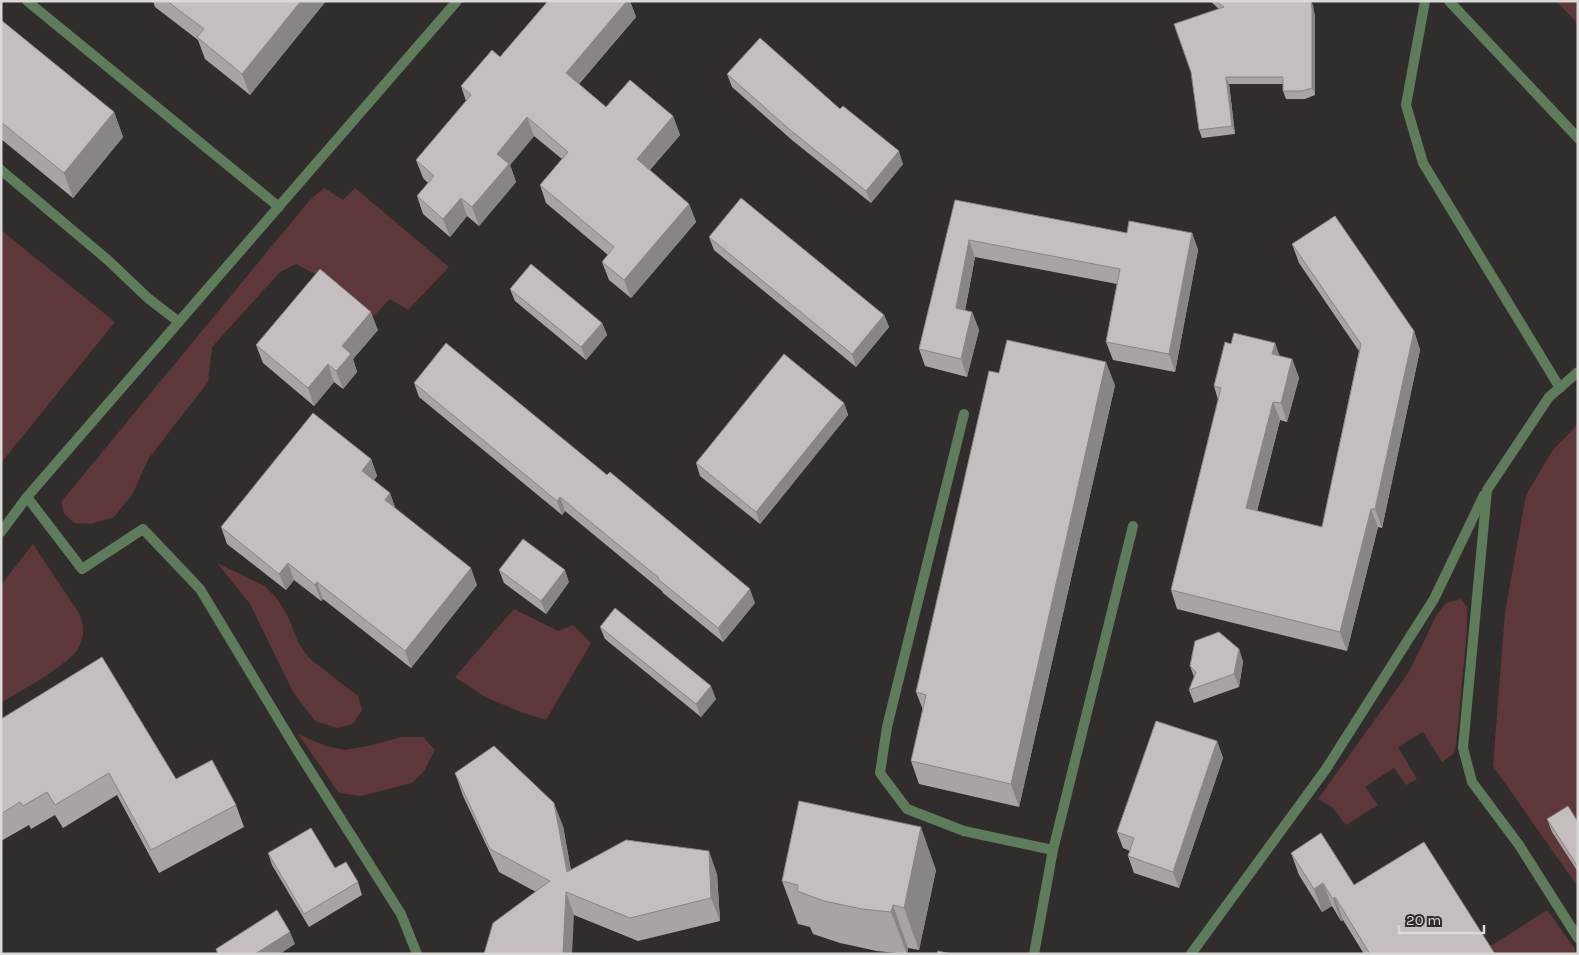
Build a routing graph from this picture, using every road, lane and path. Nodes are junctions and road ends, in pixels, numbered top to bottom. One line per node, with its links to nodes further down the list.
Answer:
1 (27, 1): 7 (street)
2 (457, 1): 7 (street)
3 (1425, 1): 10 (street)
4 (1449, 1): 5 (street)
5 (1578, 138)
6 (1, 170): 8 (street)
7 (279, 207): 8 (street)
8 (179, 322): 13 (street)
9 (1578, 372): 10 (street)
10 (1560, 388): 12 (street)
11 (964, 414): 16 (street)
12 (1487, 490): 17 (street); 20 (street)
13 (27, 497): 15 (street); 18 (street)
14 (1133, 526): 16 (street)
15 (1, 532)
16 (1053, 850): 19 (street)
17 (1578, 938)
18 (417, 954)
19 (1034, 954)
20 (1191, 954)

